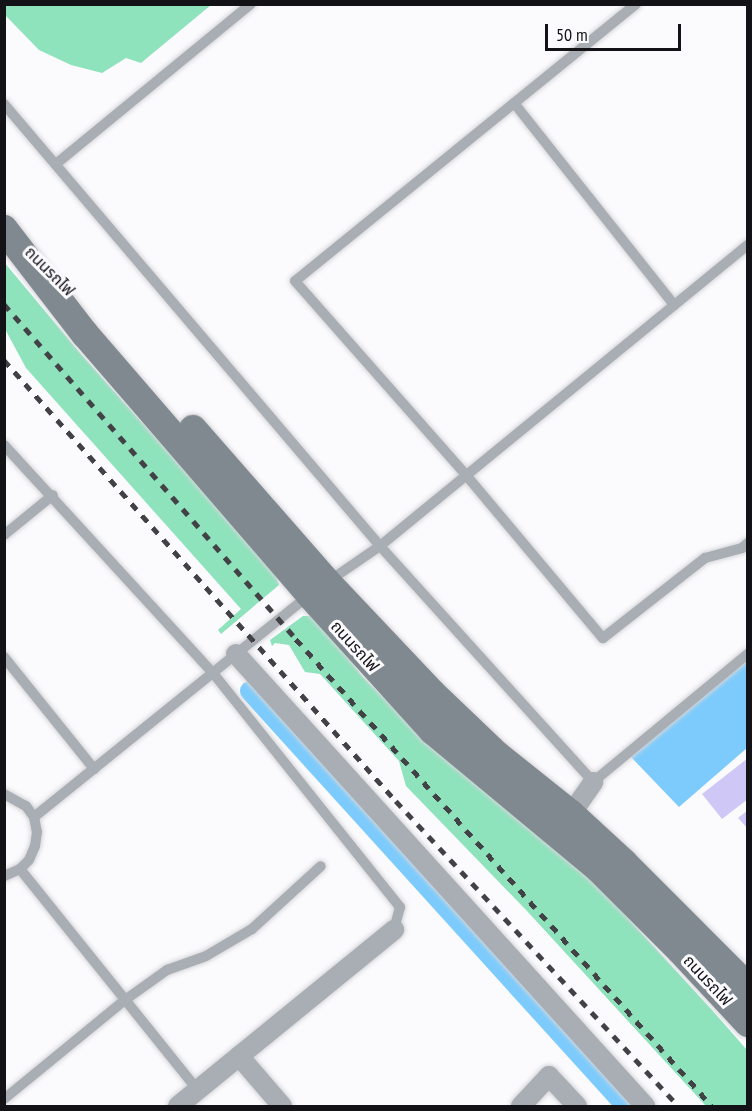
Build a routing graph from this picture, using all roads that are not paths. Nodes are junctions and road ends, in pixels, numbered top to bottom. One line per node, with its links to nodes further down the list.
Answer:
1 (250, 4): 5 (lane)
2 (636, 4): 3 (lane)
3 (514, 103): 8 (lane); 10 (lane)
4 (4, 104): 5 (lane)
5 (56, 164): 14 (lane)
6 (4, 227): 15 (main road, ถนนรถไฟ)
7 (747, 245): 8 (lane)
8 (674, 305): 10 (lane)
9 (4, 445): 11 (lane)
10 (466, 475): 13 (lane); 14 (lane)
11 (53, 495): 12 (lane); 19 (lane)
12 (4, 535)
13 (747, 543)
14 (380, 546): 15 (lane); 21 (lane)
15 (318, 589): 16 (lane); 23 (main road, ถนนรถไฟ); 31 (main road, ถนนรถไฟ)
16 (236, 654): 19 (lane); 39 (street)
17 (747, 654): 21 (lane)
18 (4, 657): 20 (lane)
19 (213, 673): 20 (lane); 28 (lane)
20 (94, 769): 24 (lane)
21 (593, 782): 23 (street)
22 (4, 794): 24 (lane)
23 (571, 814): 29 (main road, ถนนรถไฟ)
24 (34, 817): 26 (lane)
25 (321, 866): 30 (lane)
26 (20, 869): 27 (lane); 30 (lane)
27 (4, 876)
28 (394, 930): 32 (street)
29 (747, 987)
30 (125, 1000): 33 (lane); 34 (lane)
31 (747, 1023)
32 (239, 1056): 33 (street); 36 (street)
33 (198, 1090): 35 (street)
34 (4, 1099)
35 (178, 1107)
36 (282, 1107)
37 (521, 1107): 38 (street)
38 (577, 1107)
39 (645, 1107)

